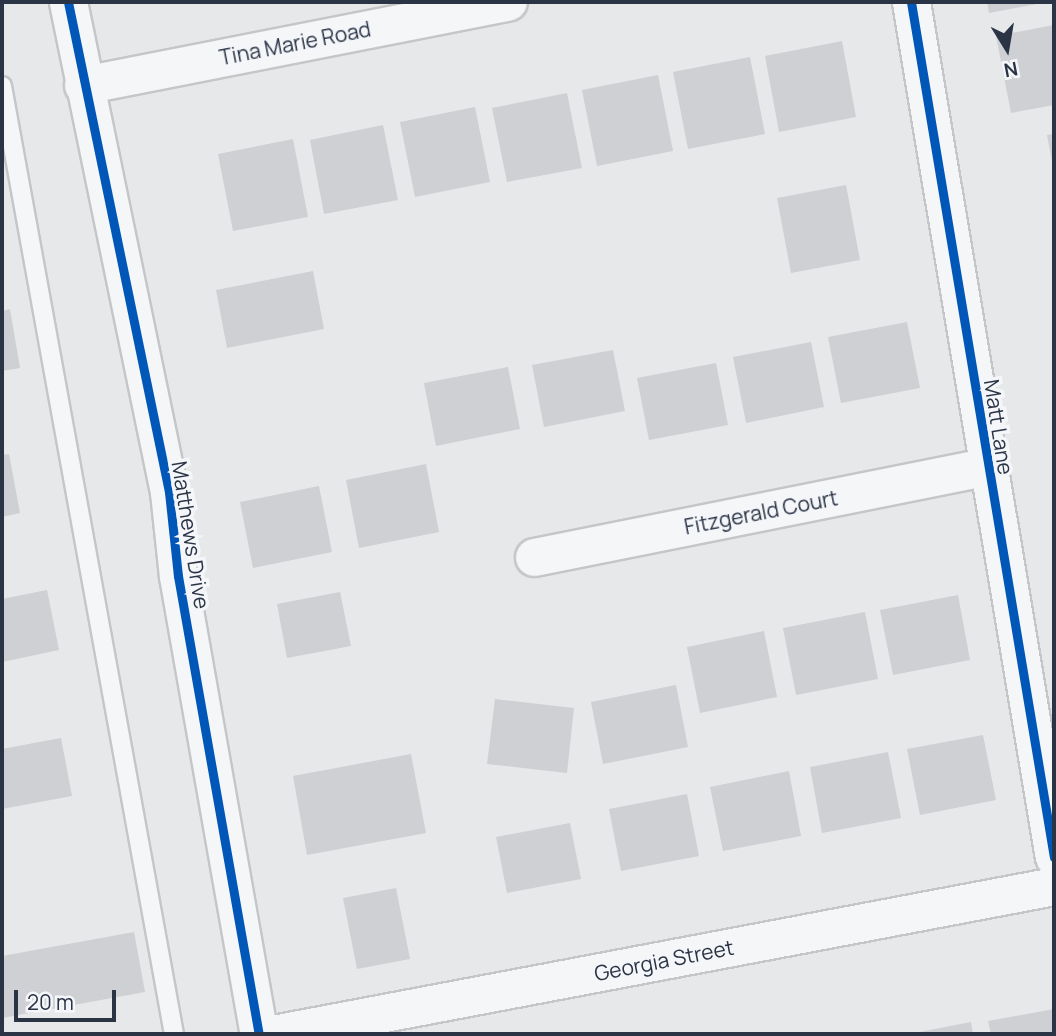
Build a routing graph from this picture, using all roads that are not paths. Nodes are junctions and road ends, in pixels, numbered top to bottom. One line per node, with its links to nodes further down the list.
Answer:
1 (68, 2): 4 (street, Matthews Drive)
2 (508, 2): 4 (street, Tina Marie Road)
3 (911, 2): 6 (street, Matt Lane)
4 (83, 85): 11 (street, Matthews Drive)
5 (2, 86): 10 (lane)
6 (988, 466): 7 (street, Fitzgerald Court); 8 (street, Matt Lane)
7 (534, 557)
8 (1054, 858)
9 (1054, 886): 12 (street, Georgia Street)
10 (174, 1034)
11 (259, 1034)
12 (273, 1034)

